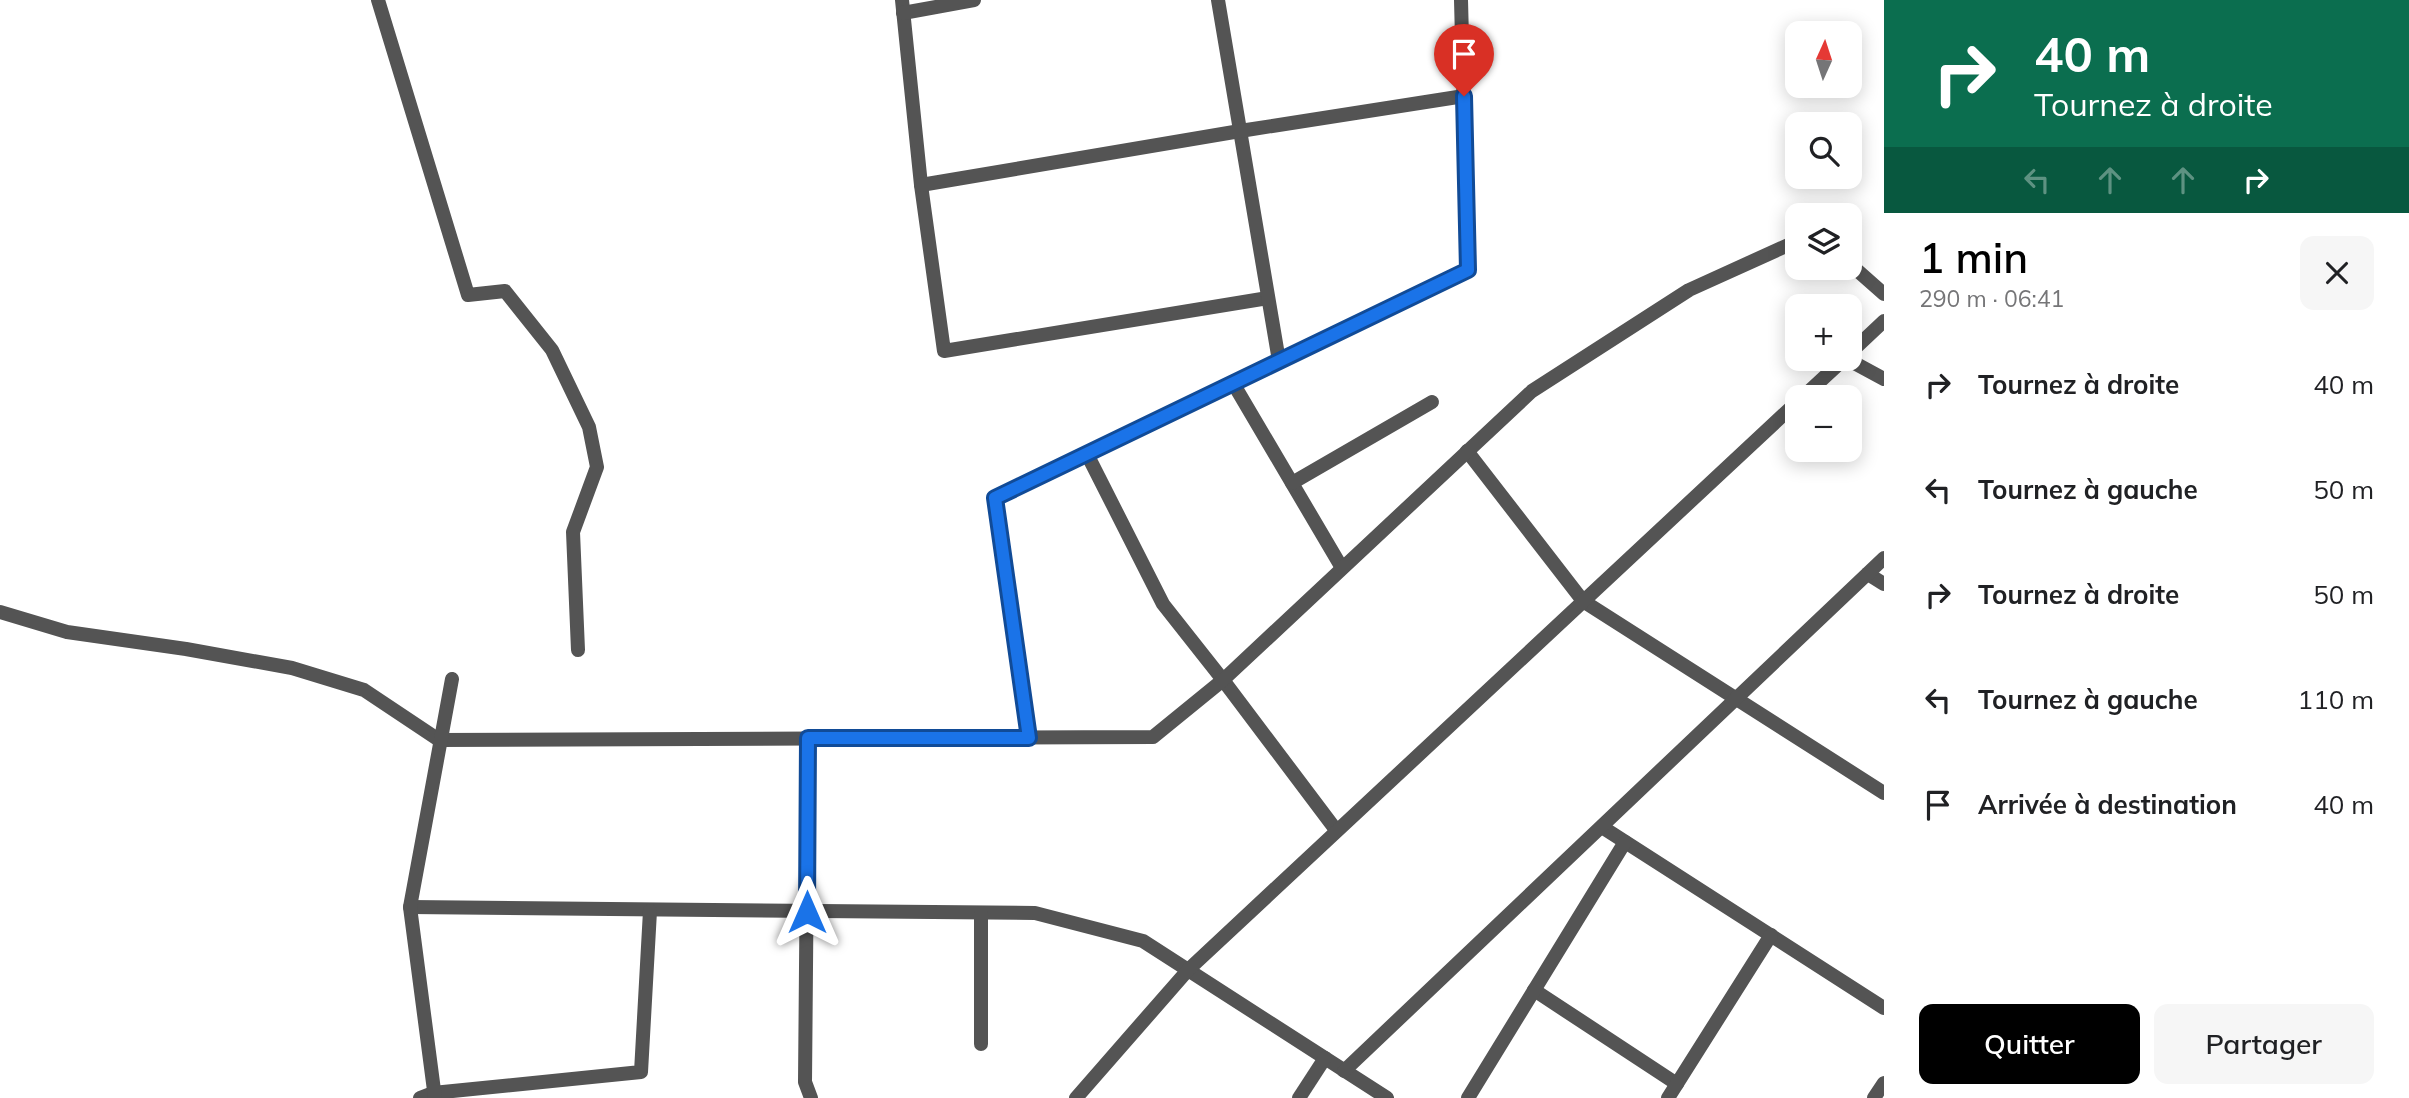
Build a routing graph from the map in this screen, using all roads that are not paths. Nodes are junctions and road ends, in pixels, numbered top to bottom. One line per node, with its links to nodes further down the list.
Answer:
1 (378, 0): 32 (street)
2 (974, 0): 5 (street)
3 (1218, 0): 7 (street)
4 (1461, 0): 6 (street)
5 (903, 6): 8 (street)
6 (1464, 96): 7 (street); 15 (street)
7 (1240, 131): 8 (street); 12 (street)
8 (921, 185): 12 (street)
9 (1785, 246): 23 (street)
10 (1862, 275): 11 (street)
11 (1884, 294)
12 (1268, 298): 15 (street)
13 (1884, 321): 14 (street)
14 (1862, 342)
15 (1279, 361): 19 (street)
16 (1862, 367): 18 (street)
17 (1832, 371): 20 (street)
18 (1884, 379)
19 (1233, 383): 24 (street); 25 (street)
20 (1816, 385)
21 (1432, 402): 25 (street)
22 (1785, 413): 30 (street)
23 (1467, 451): 27 (street); 30 (street)
24 (1087, 454): 34 (street); 37 (street)
25 (1292, 483): 27 (street)
26 (1884, 558): 28 (street)
27 (1342, 568): 34 (street)
28 (1868, 575): 29 (street); 35 (street)
29 (1884, 584)
30 (1583, 601): 35 (street); 41 (street)
31 (0, 612): 38 (street)
32 (578, 650)
33 (452, 679): 38 (street)
34 (1223, 680): 37 (street); 41 (street)
35 (1738, 699): 39 (street); 40 (street)
36 (808, 738): 37 (street); 38 (street); 45 (street)
37 (1029, 738)
38 (439, 740): 43 (street)
39 (1884, 793)
40 (1602, 827): 42 (street); 53 (street)
41 (1336, 830): 48 (street)
42 (1625, 842): 47 (street); 49 (street)
43 (410, 907): 44 (street); 56 (street)
44 (650, 911): 45 (street); 56 (street)
45 (807, 912): 46 (street); 57 (street)
46 (981, 913): 48 (street); 51 (street)
47 (1771, 935): 50 (street); 55 (street)
48 (1188, 970): 52 (street); 58 (street)
49 (1534, 990): 55 (street); 61 (street)
50 (1884, 1008)
51 (981, 1044)
52 (1325, 1058): 53 (street); 59 (street)
53 (1344, 1071): 60 (street)
54 (1884, 1083): 63 (street)
55 (1677, 1084): 62 (street)
56 (429, 1096)
57 (811, 1098)
58 (1076, 1098)
59 (1299, 1098)
60 (1387, 1098)
61 (1468, 1098)
62 (1668, 1098)
63 (1874, 1098)

